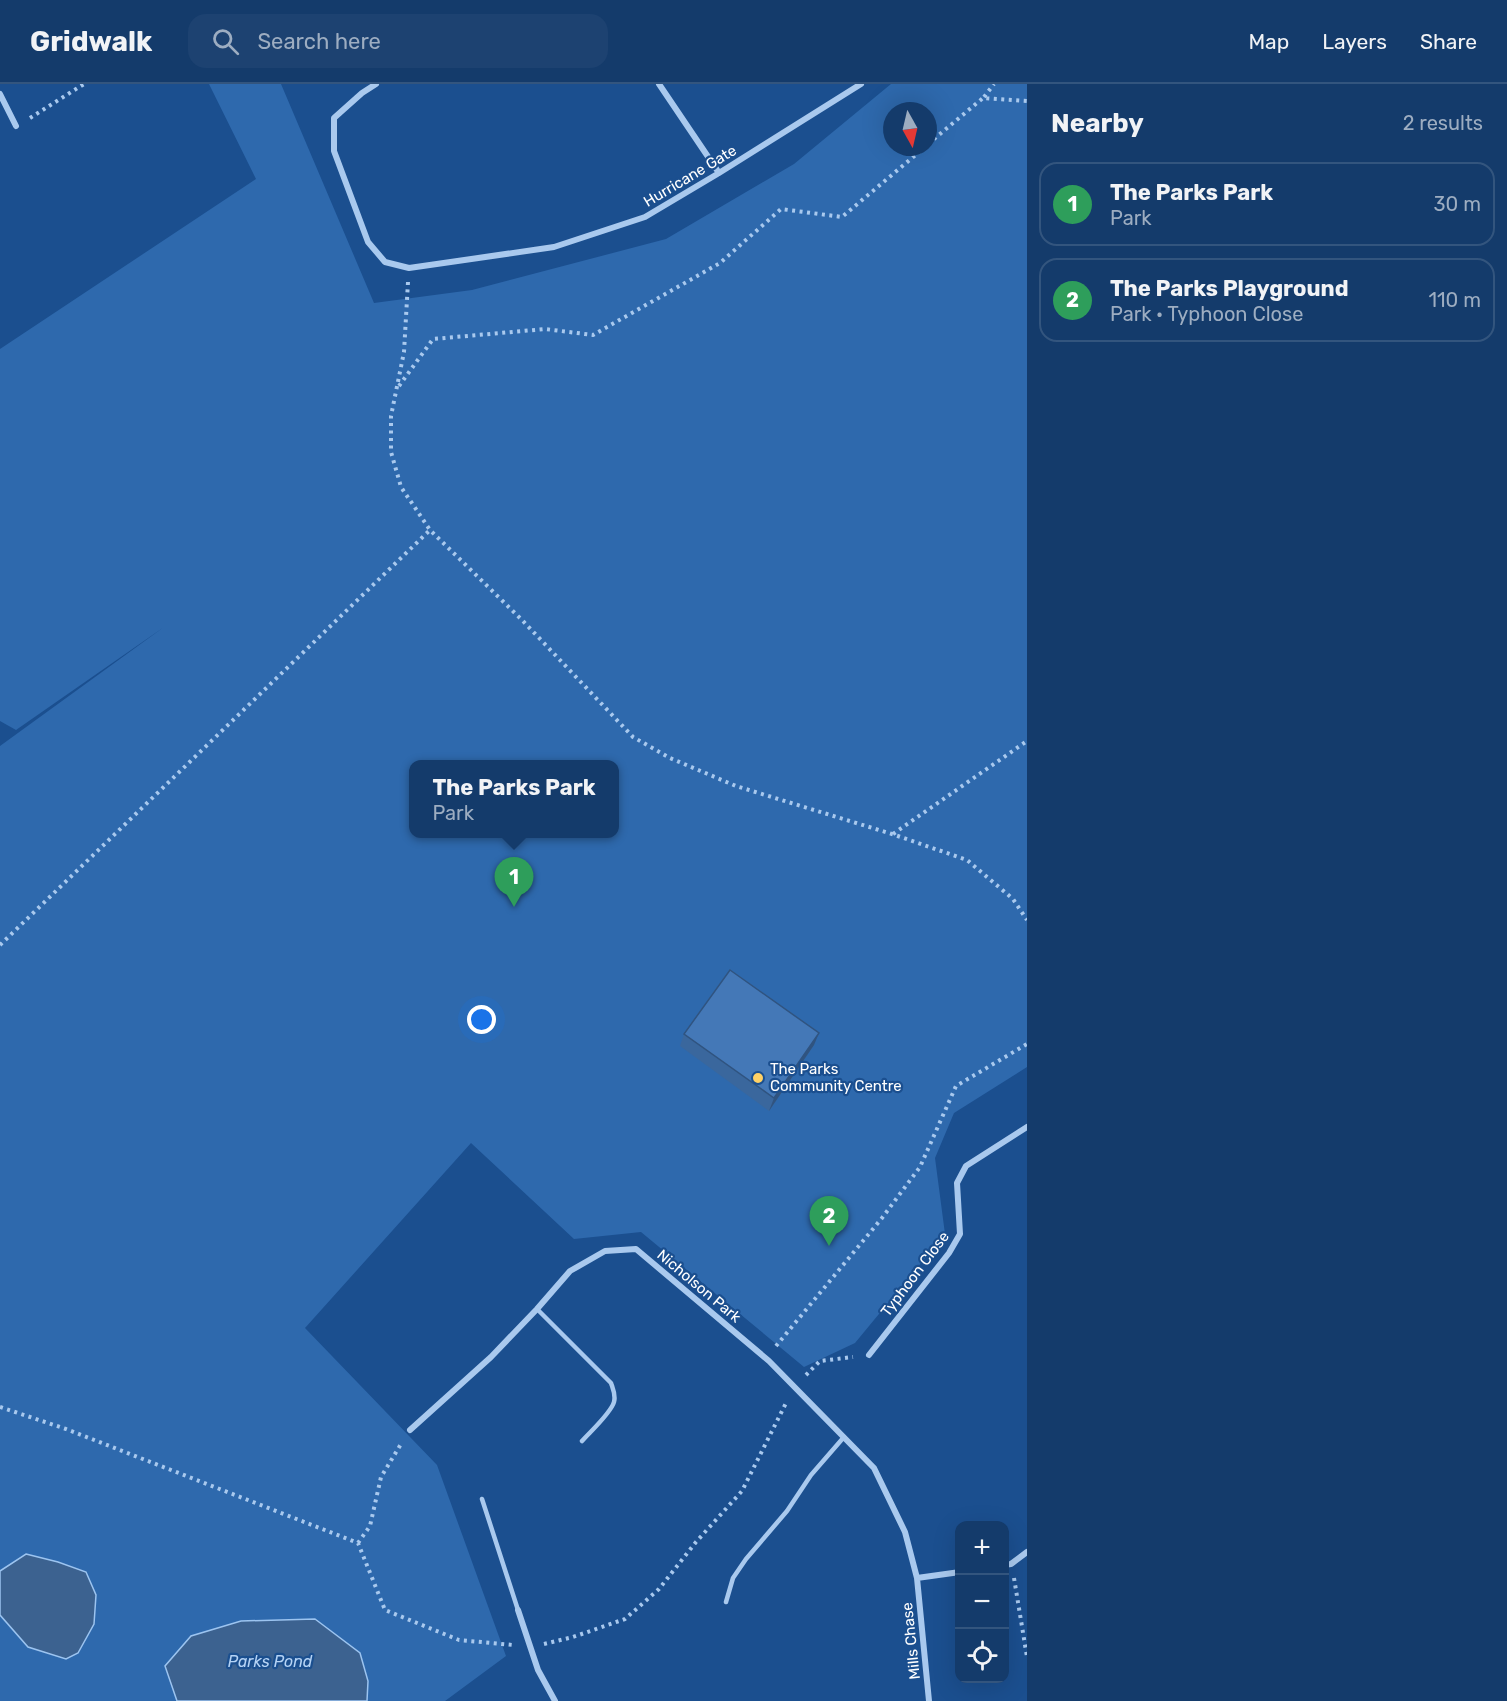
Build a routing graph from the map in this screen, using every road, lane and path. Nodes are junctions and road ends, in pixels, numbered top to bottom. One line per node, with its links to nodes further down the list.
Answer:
1 (84, 84): 10 (path)
2 (376, 84): 14 (street, Hurricane Gate)
3 (658, 84): 13 (street)
4 (861, 84): 13 (street, Hurricane Gate)
5 (994, 84): 7 (path)
6 (0, 94): 9 (street)
7 (983, 98): 8 (path); 11 (path)
8 (1027, 101)
9 (2, 103): 10 (street)
10 (16, 126)
11 (937, 137)
12 (914, 156): 15 (path)
13 (719, 173): 14 (street, Hurricane Gate)
14 (409, 268): 15 (path)
15 (396, 389): 16 (path)
16 (430, 530): 18 (path); 20 (path)
17 (1027, 741): 18 (path)
18 (892, 834): 19 (path)
19 (1027, 920)
20 (0, 945)
21 (1027, 1044): 24 (path)
22 (1027, 1126): 25 (street, Typhoon Close)
23 (537, 1309): 29 (street, Nicholson Park); 30 (street, Nicholson Park); 31 (lane)
24 (774, 1349)
25 (868, 1355): 26 (path)
26 (806, 1375)
27 (787, 1401): 41 (path)
28 (0, 1407): 33 (path)
29 (410, 1430): 33 (path)
30 (844, 1437): 38 (street, Nicholson Park); 39 (lane)
31 (582, 1441)
32 (482, 1499): 40 (lane)
33 (358, 1544): 41 (path)
34 (1027, 1552): 35 (street)
35 (1009, 1563)
36 (1009, 1569): 42 (path)
37 (955, 1573): 38 (street)
38 (917, 1578): 44 (street, Mills Chase)
39 (726, 1602)
40 (518, 1610): 41 (street)
41 (530, 1647): 43 (street)
42 (1027, 1657)
43 (555, 1701)
44 (929, 1701)

